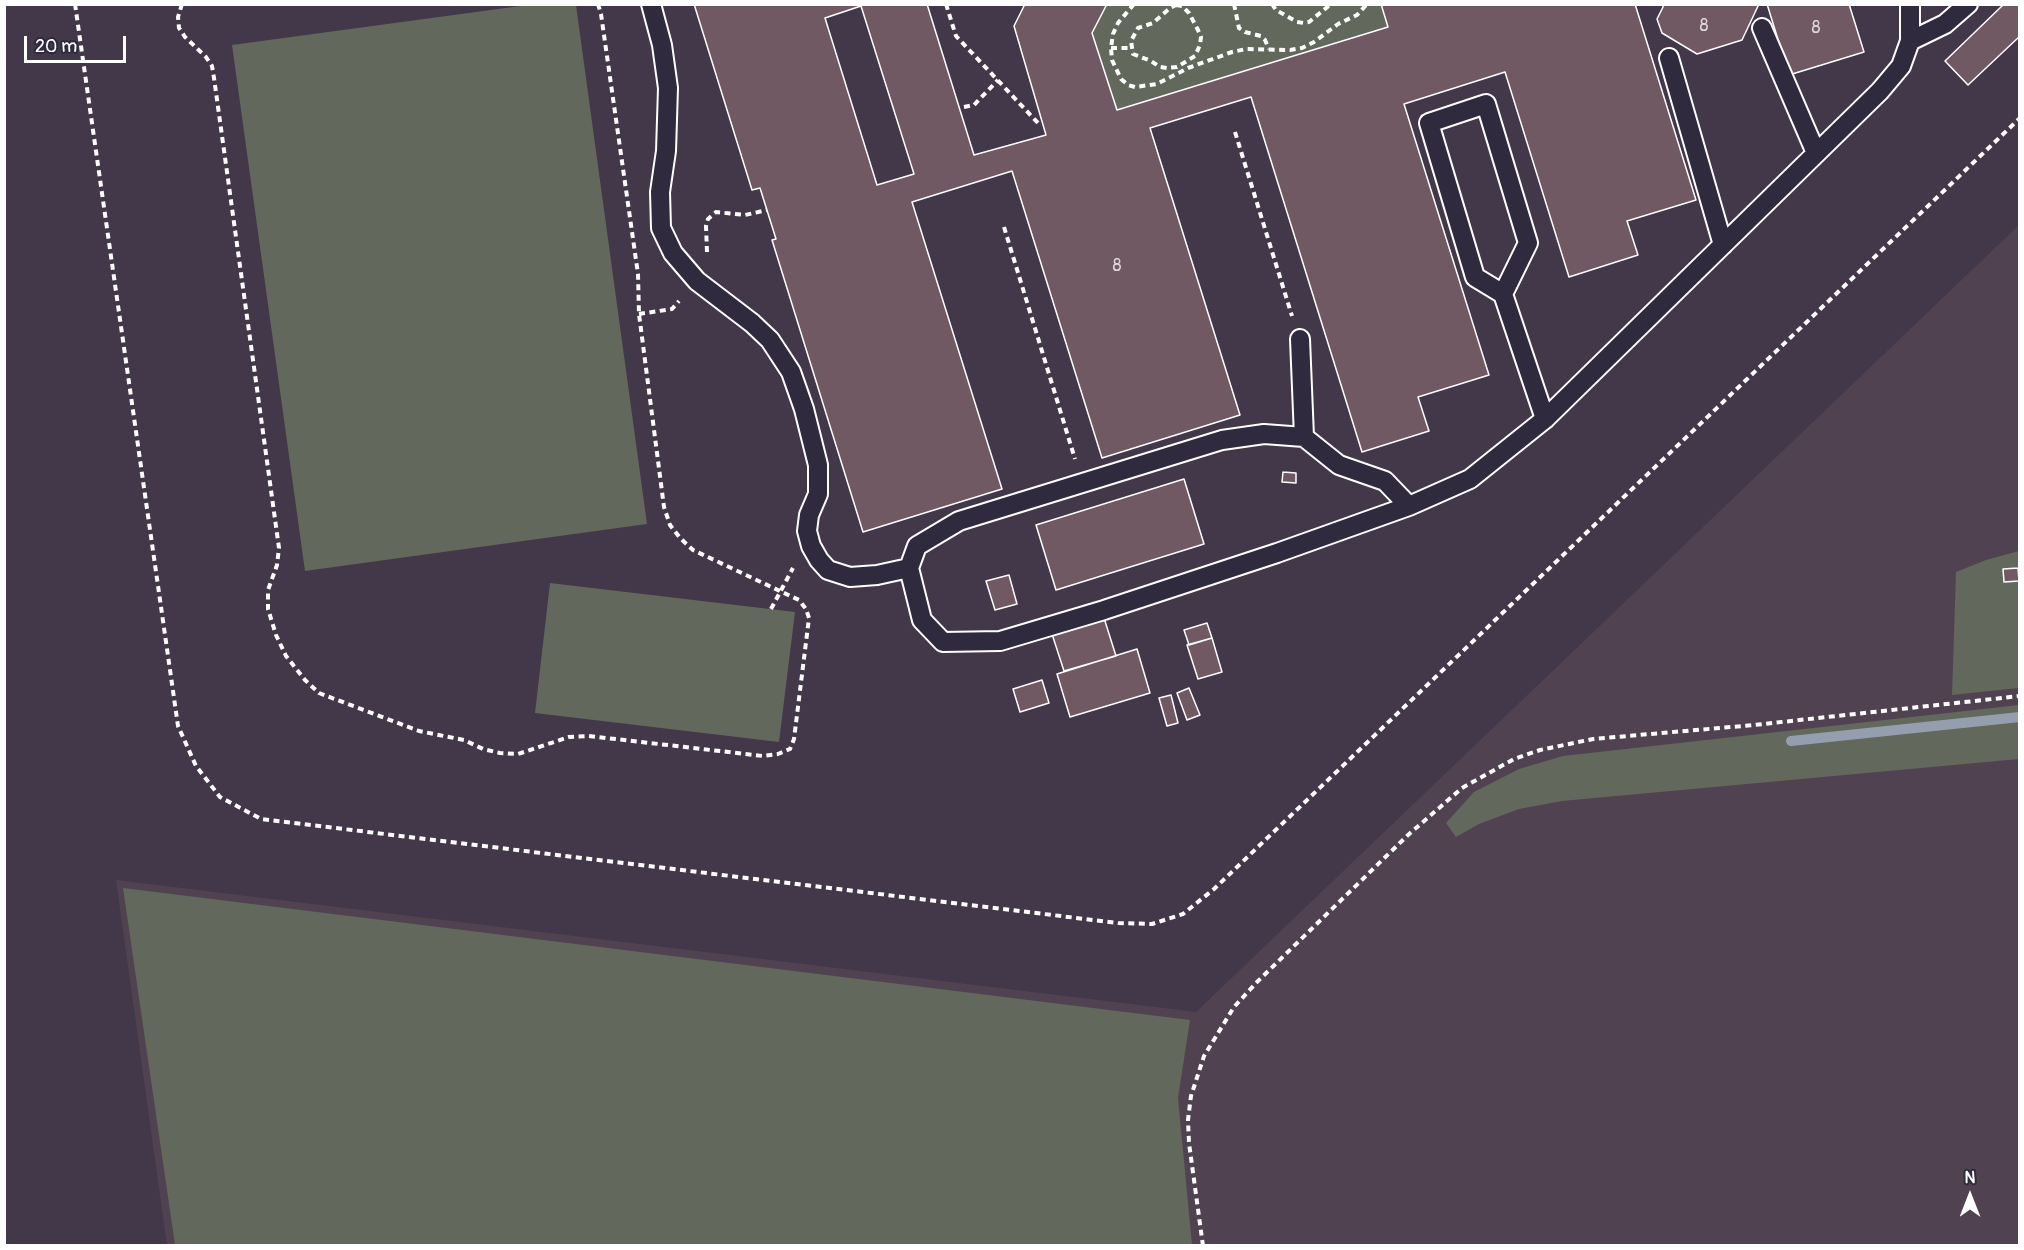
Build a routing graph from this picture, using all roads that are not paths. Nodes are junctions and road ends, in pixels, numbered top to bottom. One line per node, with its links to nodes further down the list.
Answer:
1 (651, 4): 14 (lane)
2 (1910, 4): 5 (lane)
3 (1968, 4): 5 (lane)
4 (1762, 28): 7 (lane)
5 (1910, 41): 7 (lane)
6 (1669, 58): 8 (lane)
7 (1816, 153): 8 (lane)
8 (1723, 245): 11 (lane)
9 (1503, 294): 9 (lane); 11 (lane)
10 (1300, 339): 12 (lane)
11 (1545, 418): 13 (lane)
12 (1304, 437): 13 (lane); 14 (lane)
13 (1409, 506): 14 (lane)
14 (909, 568)

